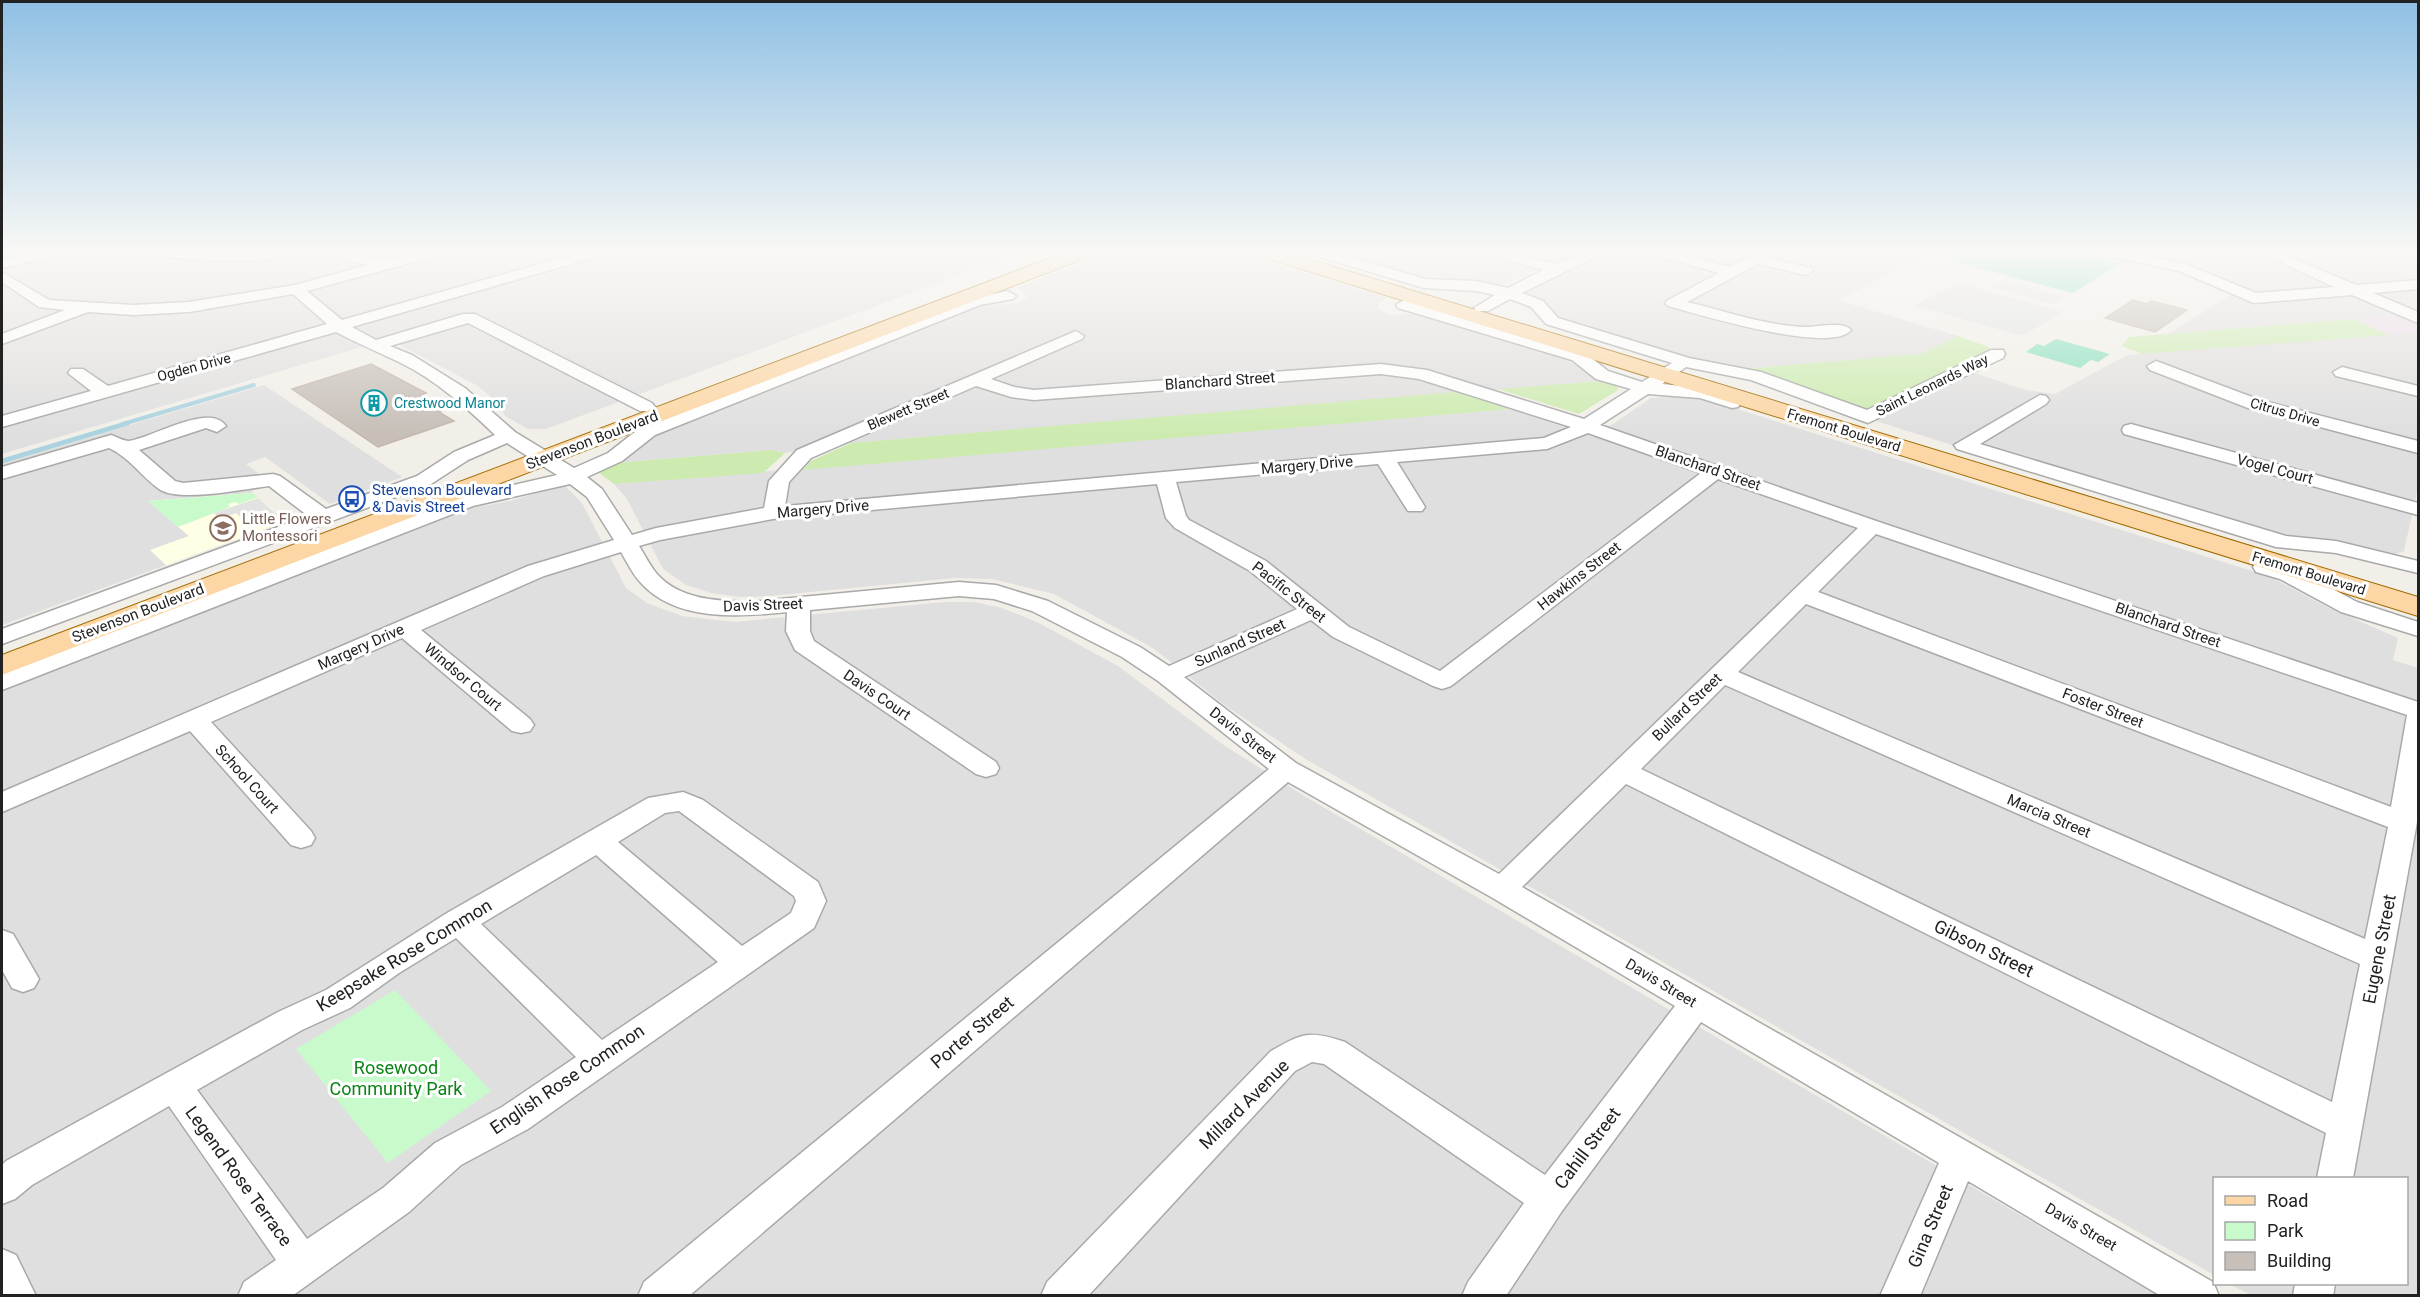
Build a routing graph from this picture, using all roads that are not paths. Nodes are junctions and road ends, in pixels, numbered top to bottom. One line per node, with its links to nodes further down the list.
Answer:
1 (69, 314): 14 (street)
2 (324, 314): 11 (street, Davis Street)
3 (386, 314): 11 (street, Ogden Drive)
4 (892, 314): 25 (main road, Stevenson Boulevard)
5 (909, 314): 33 (main road, Stevenson Boulevard)
6 (948, 314): 37 (street, Stevenson Boulevard)
7 (1438, 314): 20 (street, Fremont Boulevard)
8 (1487, 314): 20 (main road, Fremont Boulevard)
9 (1545, 314): 26 (street, Fremont Boulevard)
10 (1718, 314): 12 (street)
11 (340, 327): 15 (street, Davis Street); 23 (street, Ogden Drive)
12 (1843, 330)
13 (1076, 336): 21 (street, Blewett Street)
14 (2, 339)
15 (374, 346): 25 (street); 33 (street, Davis Street)
16 (1997, 354): 26 (street, Saint Leonards Way)
17 (2156, 366): 31 (street, Citrus Drive)
18 (2342, 372): 22 (street)
19 (77, 373): 23 (street)
20 (1663, 377): 29 (street, Margery Drive); 46 (main road, Fremont Boulevard); 49 (main road, Fremont Boulevard); 52 (street, Fremont Boulevard)
21 (975, 380): 29 (street, Blanchard Street); 41 (street, Blewett Street)
22 (2418, 391)
23 (104, 392): 27 (street, Ogden Drive)
24 (2040, 400): 45 (street, Fremont Boulevard)
25 (646, 407): 33 (main road, Stevenson Boulevard)
26 (1868, 417)
27 (2, 422)
28 (217, 426): 32 (street)
29 (1586, 426): 34 (street, Margery Drive); 35 (street, Blanchard Street)
30 (2131, 430): 40 (street, Vogel Court)
31 (2418, 447)
32 (125, 448): 36 (street); 42 (street)
33 (528, 448): 37 (street, Davis Street); 42 (street, Stevenson Boulevard); 54 (main road, Stevenson Boulevard); 55 (main road, Stevenson Boulevard)
34 (1384, 458): 38 (street, Margery Drive); 39 (street)
35 (1716, 471): 43 (street, Blanchard Street); 58 (street, Hawkins Street)
36 (2, 473)
37 (571, 475): 44 (street, Davis Street); 59 (street, Stevenson Boulevard)
38 (1165, 477): 41 (street, Margery Drive); 50 (street, Pacific Street)
39 (1415, 507)
40 (2418, 509)
41 (773, 513): 44 (street, Margery Drive)
42 (322, 516): 53 (street, Stevenson Boulevard)
43 (1872, 526): 47 (street, Bullard Street); 60 (street, Blanchard Street)
44 (624, 542): 48 (street, Davis Street); 51 (street, Margery Drive)
45 (2418, 567)
46 (2418, 592)
47 (1802, 594): 56 (street, Bullard Street); 68 (street, Foster Street)
48 (799, 604): 57 (street, Davis Street); 64 (street, Davis Court)
49 (2418, 607)
50 (1313, 610): 57 (street, Sunland Street); 58 (street, Pacific Street)
51 (405, 628): 62 (street, Margery Drive); 63 (street, Windsor Court)
52 (2418, 629)
53 (2, 637)
54 (2, 648)
55 (2, 666)
56 (1721, 674): 66 (street, Bullard Street); 75 (street, Marcia Street)
57 (1167, 676): 65 (street, Davis Street)
58 (1442, 681)
59 (2, 682)
60 (2418, 710)
61 (2418, 718): 68 (street, Eugene Street)
62 (194, 720): 67 (street, Margery Drive); 69 (street, School Court)
63 (521, 726)
64 (986, 768)
65 (1286, 769): 71 (street, Davis Street); 90 (street, Porter Street)
66 (1622, 771): 71 (street, Bullard Street); 81 (street, Gibson Street)
67 (2, 803)
68 (2403, 822): 75 (street, Eugene Street)
69 (301, 838)
70 (597, 840): 72 (street, Keepsake Rose Common); 73 (street, Keepsake Rose Common); 76 (street)
71 (1502, 889): 78 (street, Davis Street)
72 (811, 901): 76 (street, English Rose Common)
73 (458, 921): 79 (street); 80 (street, Keepsake Rose Common)
74 (2, 942): 77 (street)
75 (2377, 958): 81 (street, Eugene Street)
76 (740, 962): 79 (street, English Rose Common)
77 (23, 979)
78 (1696, 1004): 82 (street, Davis Street); 85 (street, Cahill Street)
79 (599, 1058): 86 (street, English Rose Common)
80 (175, 1087): 84 (street, Keepsake Rose Common); 86 (street, Legend Rose Terrace)
81 (2345, 1125): 83 (street, Eugene Street)
82 (1960, 1157): 93 (street, Gina Street); 94 (street, Davis Street)
83 (2335, 1177)
84 (2, 1187)
85 (1549, 1199): 91 (street, Millard Avenue); 92 (street, Cahill Street)
86 (303, 1265): 89 (street, English Rose Common)
87 (2, 1268): 88 (street)
88 (16, 1296)
89 (258, 1296)
90 (658, 1296)
91 (1061, 1296)
92 (1482, 1296)
93 (1900, 1296)
94 (2199, 1296)

